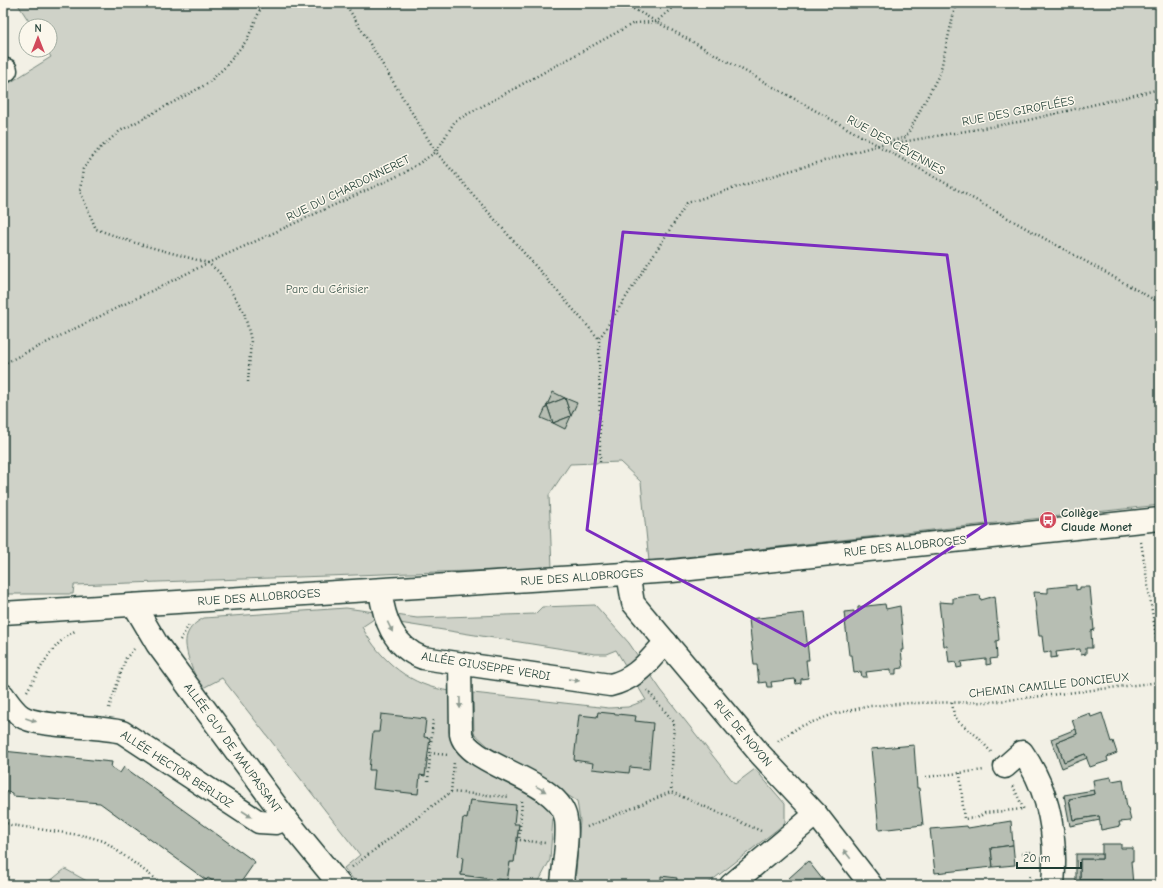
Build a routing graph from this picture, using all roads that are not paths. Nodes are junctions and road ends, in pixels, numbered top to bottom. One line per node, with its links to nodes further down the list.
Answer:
1 (1160, 519): 2 (street, RUE DES ALLOBROGES)
2 (628, 573): 3 (street, RUE DES ALLOBROGES); 6 (street, RUE DE NOYON)
3 (380, 590): 4 (street, RUE DES ALLOBROGES); 7 (street, ALLÉE GIUSEPPE VERDI, one-way to 7)
4 (134, 605): 5 (street, RUE DES ALLOBROGES); 11 (street, ALLÉE GUY DE MAUPASSANT)
5 (3, 613)
6 (666, 642): 7 (street, ALLÉE GIUSEPPE VERDI, one-way to 6); 10 (street, RUE DE NOYON)
7 (460, 664): 13 (street, one-way to 13)
8 (9, 702): 11 (street, ALLÉE HECTOR BERLIOZ, one-way to 11)
9 (1005, 767): 16 (street)
10 (816, 814): 14 (street); 15 (street, RUE DE NOYON, one-way to 10)
11 (286, 820): 12 (street, ALLÉE GUY DE MAUPASSANT)
12 (338, 882)
13 (562, 885)
14 (731, 885)
15 (872, 885)
16 (1053, 885)

